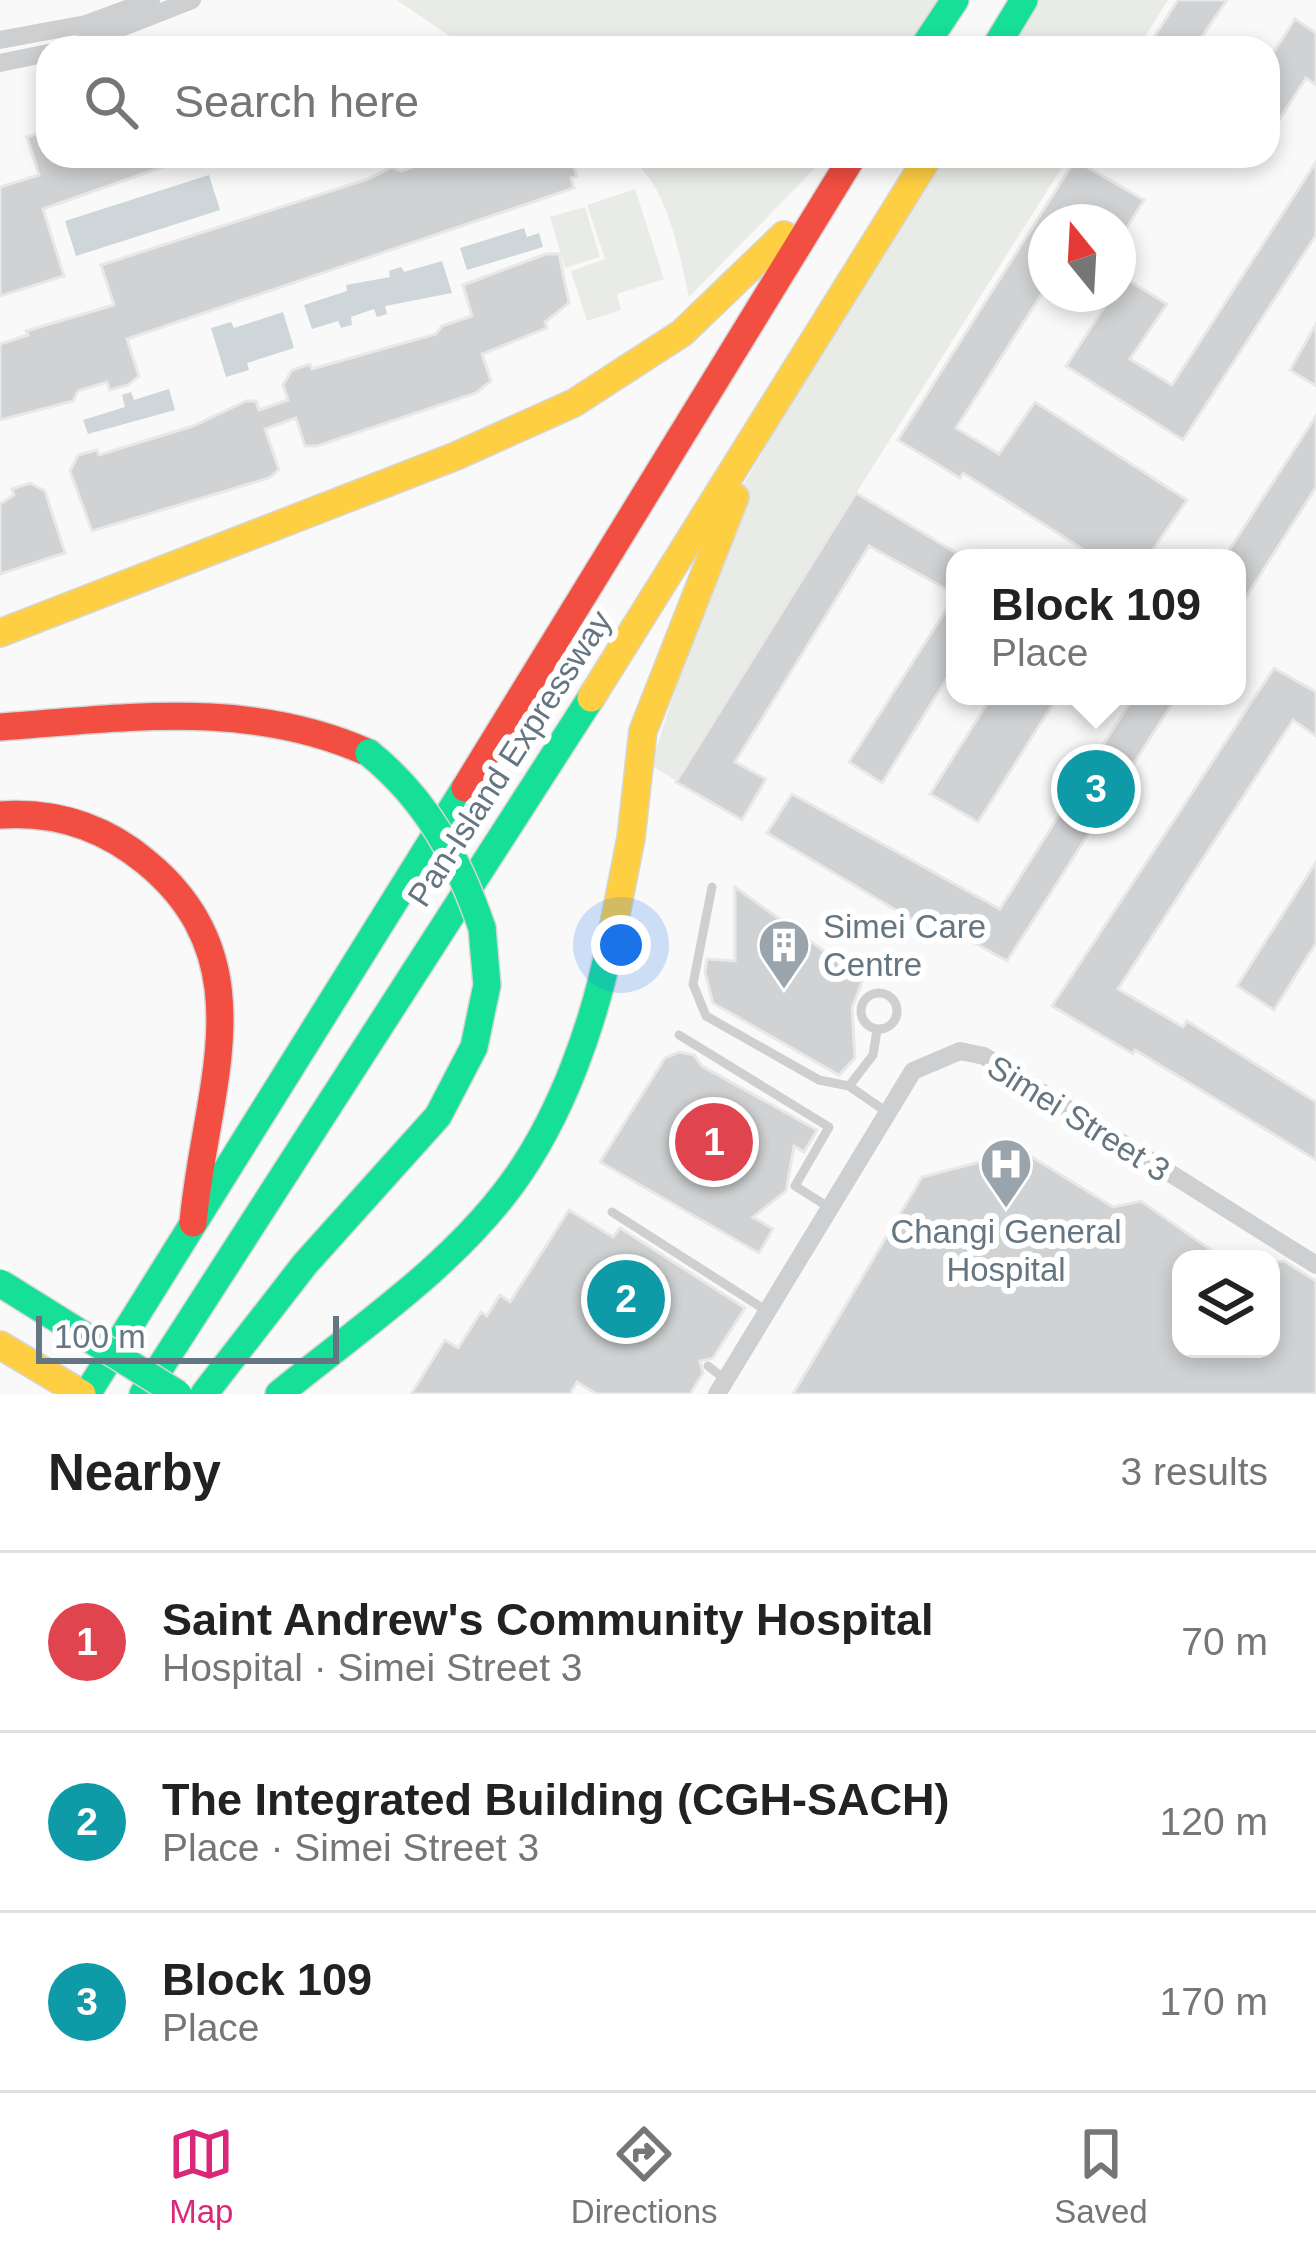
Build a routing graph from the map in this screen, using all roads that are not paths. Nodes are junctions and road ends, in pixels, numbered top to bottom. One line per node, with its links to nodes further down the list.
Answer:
1 (192, 0): 4 (street)
2 (955, 0): 6 (main road)
3 (1024, 0): 7 (main road)
4 (152, 6): 5 (street); 8 (street)
5 (93, 36)
6 (931, 36)
7 (1002, 36)
8 (0, 40)
9 (36, 56): 10 (street)
10 (0, 63)
11 (842, 168): 15 (main road)
12 (845, 168): 25 (main road, Pan-Island Expressway)
13 (922, 168): 14 (main road, Pan-Island Expressway)
14 (741, 464): 33 (main road, Pan-Island Expressway); 36 (main road)
15 (0, 633)
16 (0, 727): 35 (main road, bridge)
17 (0, 815): 25 (main road)
18 (712, 887): 21 (lane)
19 (877, 1030): 19 (lane); 21 (lane)
20 (679, 1035): 23 (lane)
21 (849, 1086): 22 (lane)
22 (887, 1113): 23 (street, Simei Street 3); 26 (street, Simei Street 3)
23 (830, 1208): 28 (street, Simei Street 3)
24 (612, 1213): 28 (lane)
25 (193, 1232): 32 (main road, Pan-Island Expressway)
26 (1316, 1265)
27 (0, 1283): 34 (main road, bridge)
28 (767, 1310): 31 (street, Simei Street 3)
29 (0, 1345): 32 (main road)
30 (708, 1366): 31 (lane)
31 (722, 1387)
32 (85, 1394)
33 (143, 1394)
34 (178, 1394)
35 (204, 1394)
36 (278, 1394)

